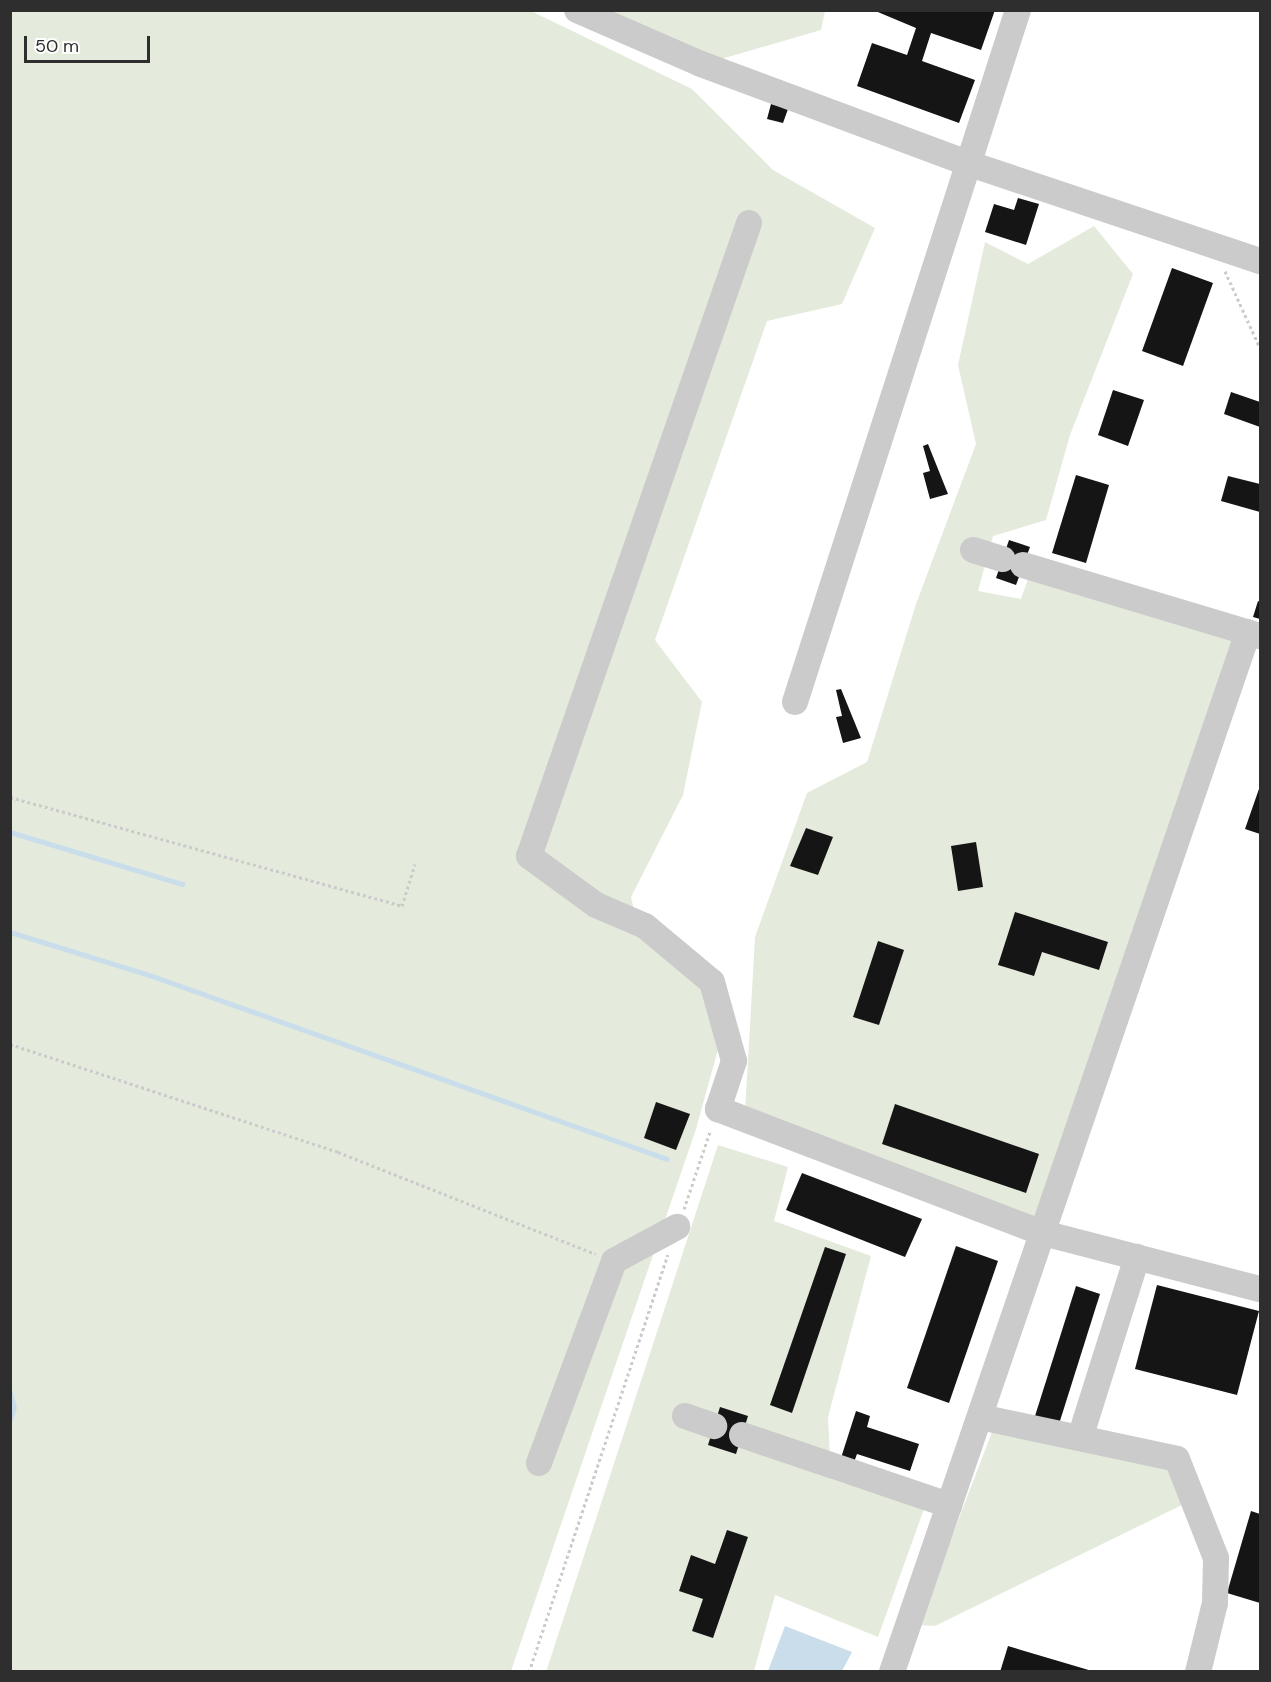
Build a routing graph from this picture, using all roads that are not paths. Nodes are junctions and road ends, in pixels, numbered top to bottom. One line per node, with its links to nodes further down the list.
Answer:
1 (577, 10): 3 (lane)
2 (1018, 10): 3 (lane)
3 (967, 162): 5 (lane); 8 (lane)
4 (749, 223): 10 (lane)
5 (1260, 261)
6 (974, 550): 7 (lane)
7 (1254, 634): 10 (lane)
8 (795, 702)
9 (677, 1227): 18 (lane)
10 (1043, 1233): 11 (lane); 14 (lane)
11 (1137, 1257): 12 (lane); 17 (lane)
12 (1260, 1289)
13 (685, 1416): 15 (lane)
14 (980, 1417): 17 (lane); 19 (lane)
15 (714, 1426)
16 (742, 1435): 19 (lane)
17 (1080, 1438): 21 (lane)
18 (539, 1463)
19 (949, 1505): 20 (lane)
20 (892, 1671)
21 (1198, 1671)

